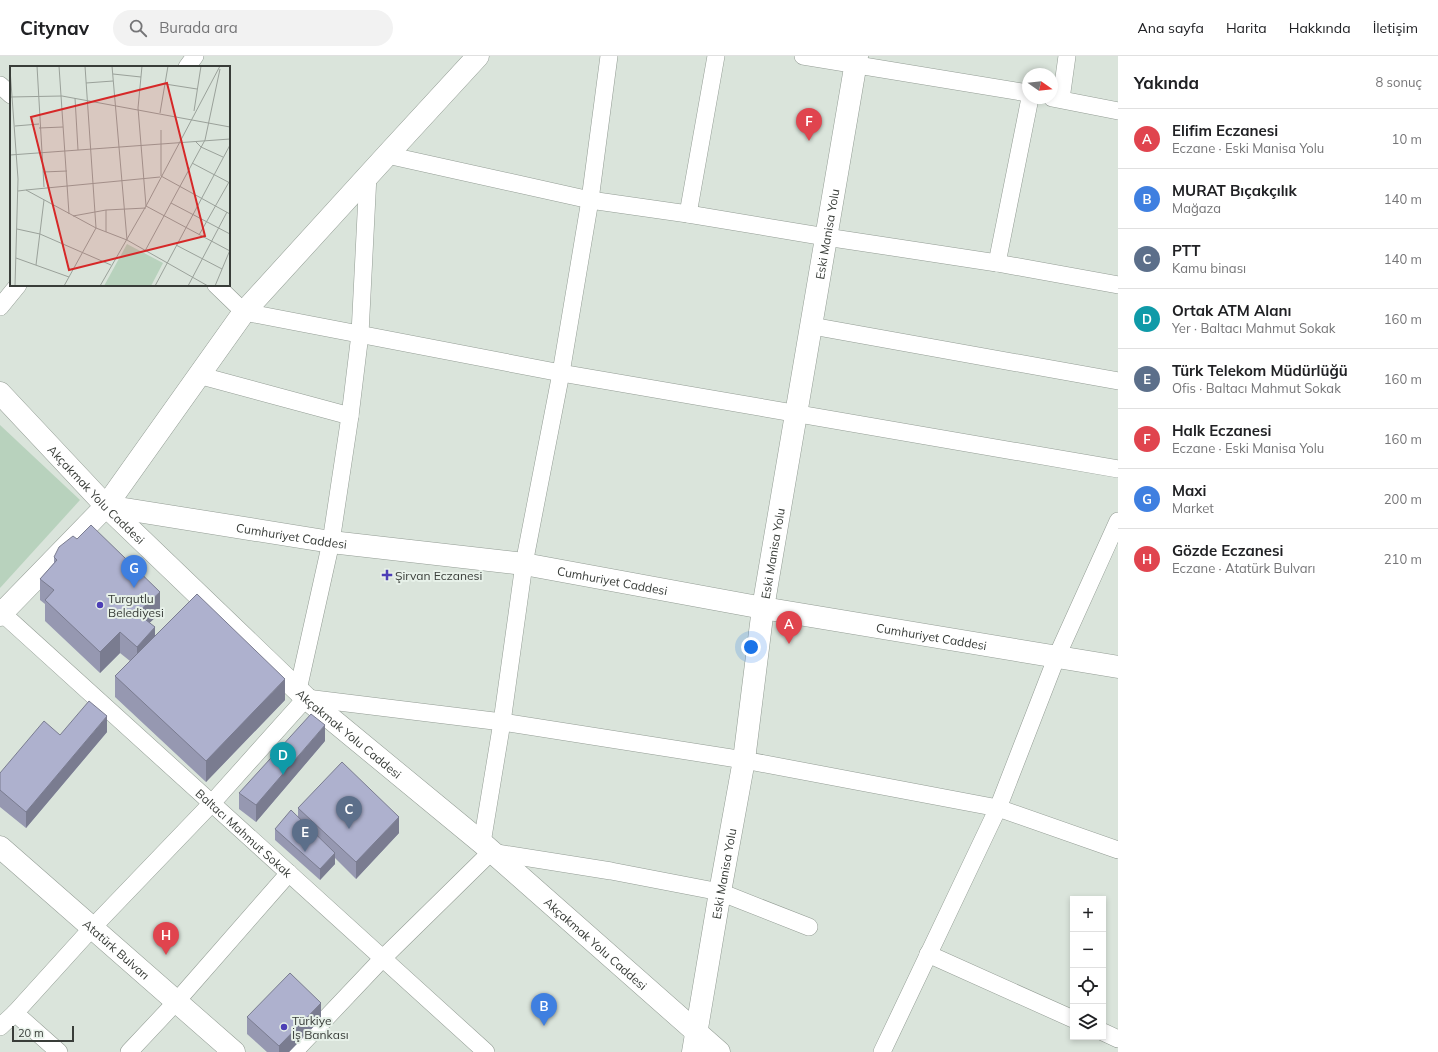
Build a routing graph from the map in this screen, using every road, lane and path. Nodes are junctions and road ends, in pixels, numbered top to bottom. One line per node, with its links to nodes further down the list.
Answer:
1 (194, 56): 8 (street)
2 (478, 56): 16 (main road)
3 (609, 56): 18 (street)
4 (716, 56): 19 (street)
5 (802, 56): 7 (street)
6 (1067, 56): 10 (street)
7 (856, 60): 11 (street); 20 (main road, Eski Manisa Yolu)
8 (188, 66)
9 (0, 85): 12 (street)
10 (1058, 90)
11 (1022, 92)
12 (10, 94)
13 (1058, 98): 15 (street)
14 (1029, 104): 21 (street)
15 (1118, 111)
16 (387, 155): 17 (main road); 18 (street)
17 (368, 175): 26 (main road); 28 (street)
18 (590, 200): 19 (street); 29 (street)
19 (688, 214): 20 (street)
20 (826, 237): 21 (street); 27 (main road, Eski Manisa Yolu)
21 (997, 263): 22 (street)
22 (1118, 285)
23 (17, 286): 25 (street)
24 (217, 286): 26 (street)
25 (0, 307)
26 (244, 312): 28 (street); 30 (main road)
27 (812, 326): 31 (street); 33 (main road, Eski Manisa Yolu)
28 (360, 334): 29 (street); 34 (street)
29 (561, 373): 33 (street); 39 (street)
30 (198, 375): 34 (street); 36 (main road)
31 (1118, 381)
32 (0, 393): 36 (main road, Akçakmak Yolu Caddesi)
33 (796, 413): 35 (street); 40 (main road, Eski Manisa Yolu)
34 (350, 416): 38 (street)
35 (1118, 470)
36 (106, 506): 38 (main road, Cumhuriyet Caddesi); 41 (main road); 44 (main road, Akçakmak Yolu Caddesi)
37 (1118, 521): 42 (street)
38 (331, 542): 39 (main road, Cumhuriyet Caddesi); 44 (street)
39 (524, 564): 40 (main road, Cumhuriyet Caddesi); 45 (street)
40 (763, 608): 42 (main road, Cumhuriyet Caddesi); 46 (main road, Eski Manisa Yolu)
41 (1, 614): 47 (street, Baltacı Mahmut Sokak)
42 (1057, 656): 43 (main road, Cumhuriyet Caddesi); 48 (street)
43 (1118, 667)
44 (302, 694): 45 (street); 47 (street); 50 (main road, Akçakmak Yolu Caddesi)
45 (502, 722): 46 (street); 50 (street)
46 (744, 760): 48 (street); 53 (main road, Eski Manisa Yolu)
47 (212, 803): 52 (street, Baltacı Mahmut Sokak); 55 (street)
48 (998, 808): 51 (street); 56 (street)
49 (0, 847): 55 (main road, Atatürk Bulvarı)
50 (487, 847): 53 (street); 57 (street); 62 (main road, Akçakmak Yolu Caddesi)
51 (1118, 850)
52 (289, 873): 57 (street, Baltacı Mahmut Sokak); 58 (street)
53 (720, 892): 54 (street); 62 (main road, Eski Manisa Yolu)
54 (808, 927)
55 (92, 928): 58 (main road, Atatürk Bulvarı); 59 (street)
56 (928, 954): 60 (street); 73 (street)
57 (383, 958): 69 (street); 70 (street, Baltacı Mahmut Sokak)
58 (176, 1002): 67 (street); 68 (main road, Atatürk Bulvarı)
59 (15, 1013): 61 (street); 66 (street)
60 (1070, 1018)
61 (0, 1027)
62 (696, 1031): 71 (main road, Eski Manisa Yolu); 72 (main road, Akçakmak Yolu Caddesi)
63 (1106, 1033): 64 (street)
64 (1118, 1039)
65 (1118, 1044): 74 (street)
66 (58, 1052)
67 (129, 1052)
68 (234, 1052)
69 (294, 1052)
70 (486, 1052)
71 (693, 1052)
72 (719, 1052)
73 (882, 1052)
74 (1115, 1052)

